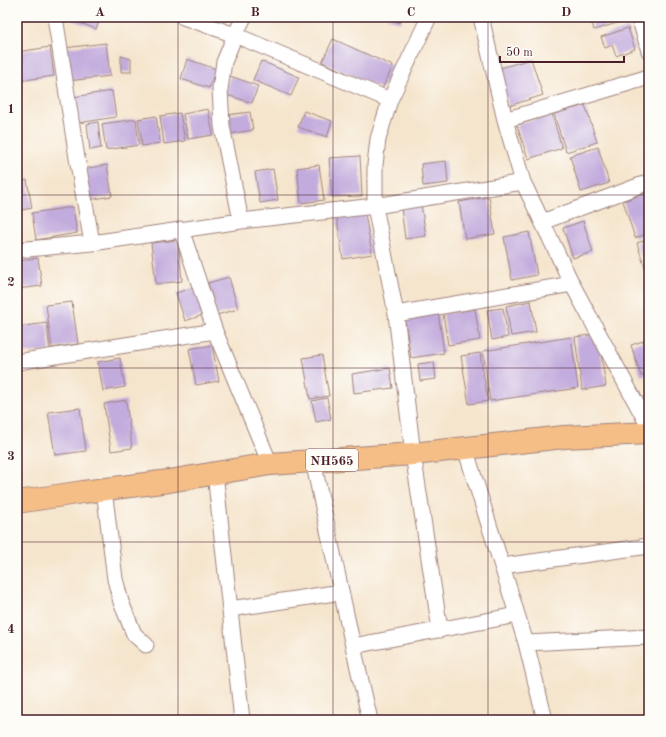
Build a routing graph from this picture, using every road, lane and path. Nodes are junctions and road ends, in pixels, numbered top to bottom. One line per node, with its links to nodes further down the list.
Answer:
1 (55, 17): 18 (street)
2 (183, 17): 7 (street)
3 (244, 17): 7 (street)
4 (429, 17): 10 (street)
5 (481, 17): 11 (street)
6 (639, 17): 8 (street)
7 (235, 35): 10 (street); 15 (street)
8 (649, 51)
9 (649, 77): 11 (street)
10 (390, 100): 14 (street)
11 (505, 120): 12 (street)
12 (523, 182): 14 (street); 16 (street)
13 (649, 182): 16 (street)
14 (374, 206): 15 (street); 21 (street)
15 (241, 221): 17 (street)
16 (542, 222): 20 (street)
17 (181, 229): 18 (street); 22 (street)
18 (92, 243): 19 (street)
19 (17, 250)
20 (572, 284): 21 (street); 24 (street)
21 (396, 314): 27 (street)
22 (215, 331): 23 (street); 29 (street)
23 (17, 362)
24 (649, 427)
25 (649, 433): 26 (highway, NH565)
26 (464, 448): 27 (highway, NH565); 34 (street)
27 (413, 454): 28 (highway, NH565); 38 (street)
28 (313, 461): 29 (highway, NH565); 35 (street)
29 (270, 464): 30 (highway, NH565)
30 (215, 473): 31 (highway, NH565); 36 (street)
31 (104, 489): 32 (highway, NH565); 41 (street)
32 (17, 502)
33 (649, 546): 34 (street)
34 (502, 566): 37 (street)
35 (341, 592): 36 (street); 42 (street)
36 (230, 609): 43 (street)
37 (517, 615): 38 (street); 40 (street)
38 (440, 630): 42 (street)
39 (649, 637): 40 (street)
40 (526, 643): 45 (street)
41 (146, 645)
42 (353, 646): 44 (street)
43 (242, 720)
44 (370, 720)
45 (546, 720)

